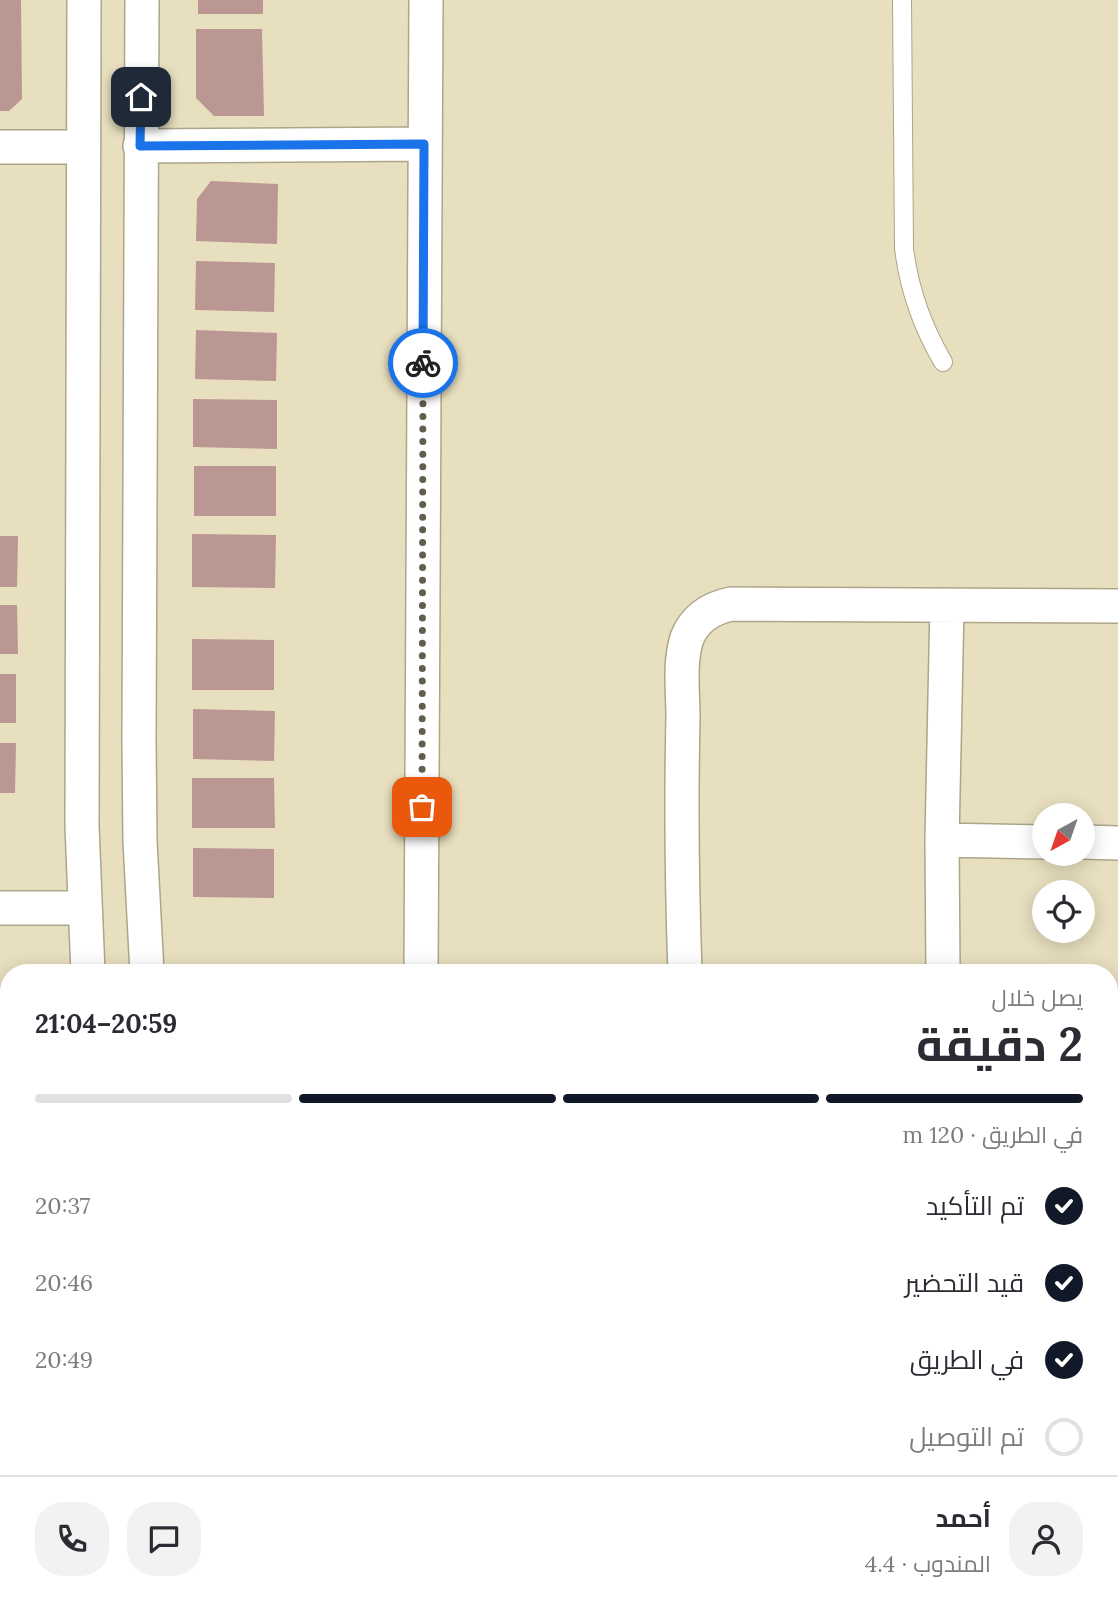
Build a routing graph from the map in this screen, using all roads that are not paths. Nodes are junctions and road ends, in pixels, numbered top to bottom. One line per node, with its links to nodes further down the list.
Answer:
1 (83, 0): 8 (street)
2 (142, 0): 7 (street)
3 (426, 0): 5 (street)
4 (902, 0): 9 (lane)
5 (424, 144): 7 (street); 20 (street)
6 (0, 146): 8 (street)
7 (140, 146): 19 (street)
8 (82, 147): 17 (street)
9 (943, 362)
10 (947, 605): 11 (street); 12 (street); 21 (street)
11 (1118, 606)
12 (942, 840): 13 (street); 22 (street)
13 (1032, 842)
14 (1096, 842): 15 (street)
15 (1118, 843)
16 (0, 908): 17 (street)
17 (83, 908): 18 (street)
18 (87, 964)
19 (146, 964)
20 (421, 964)
21 (685, 964)
22 (943, 964)

